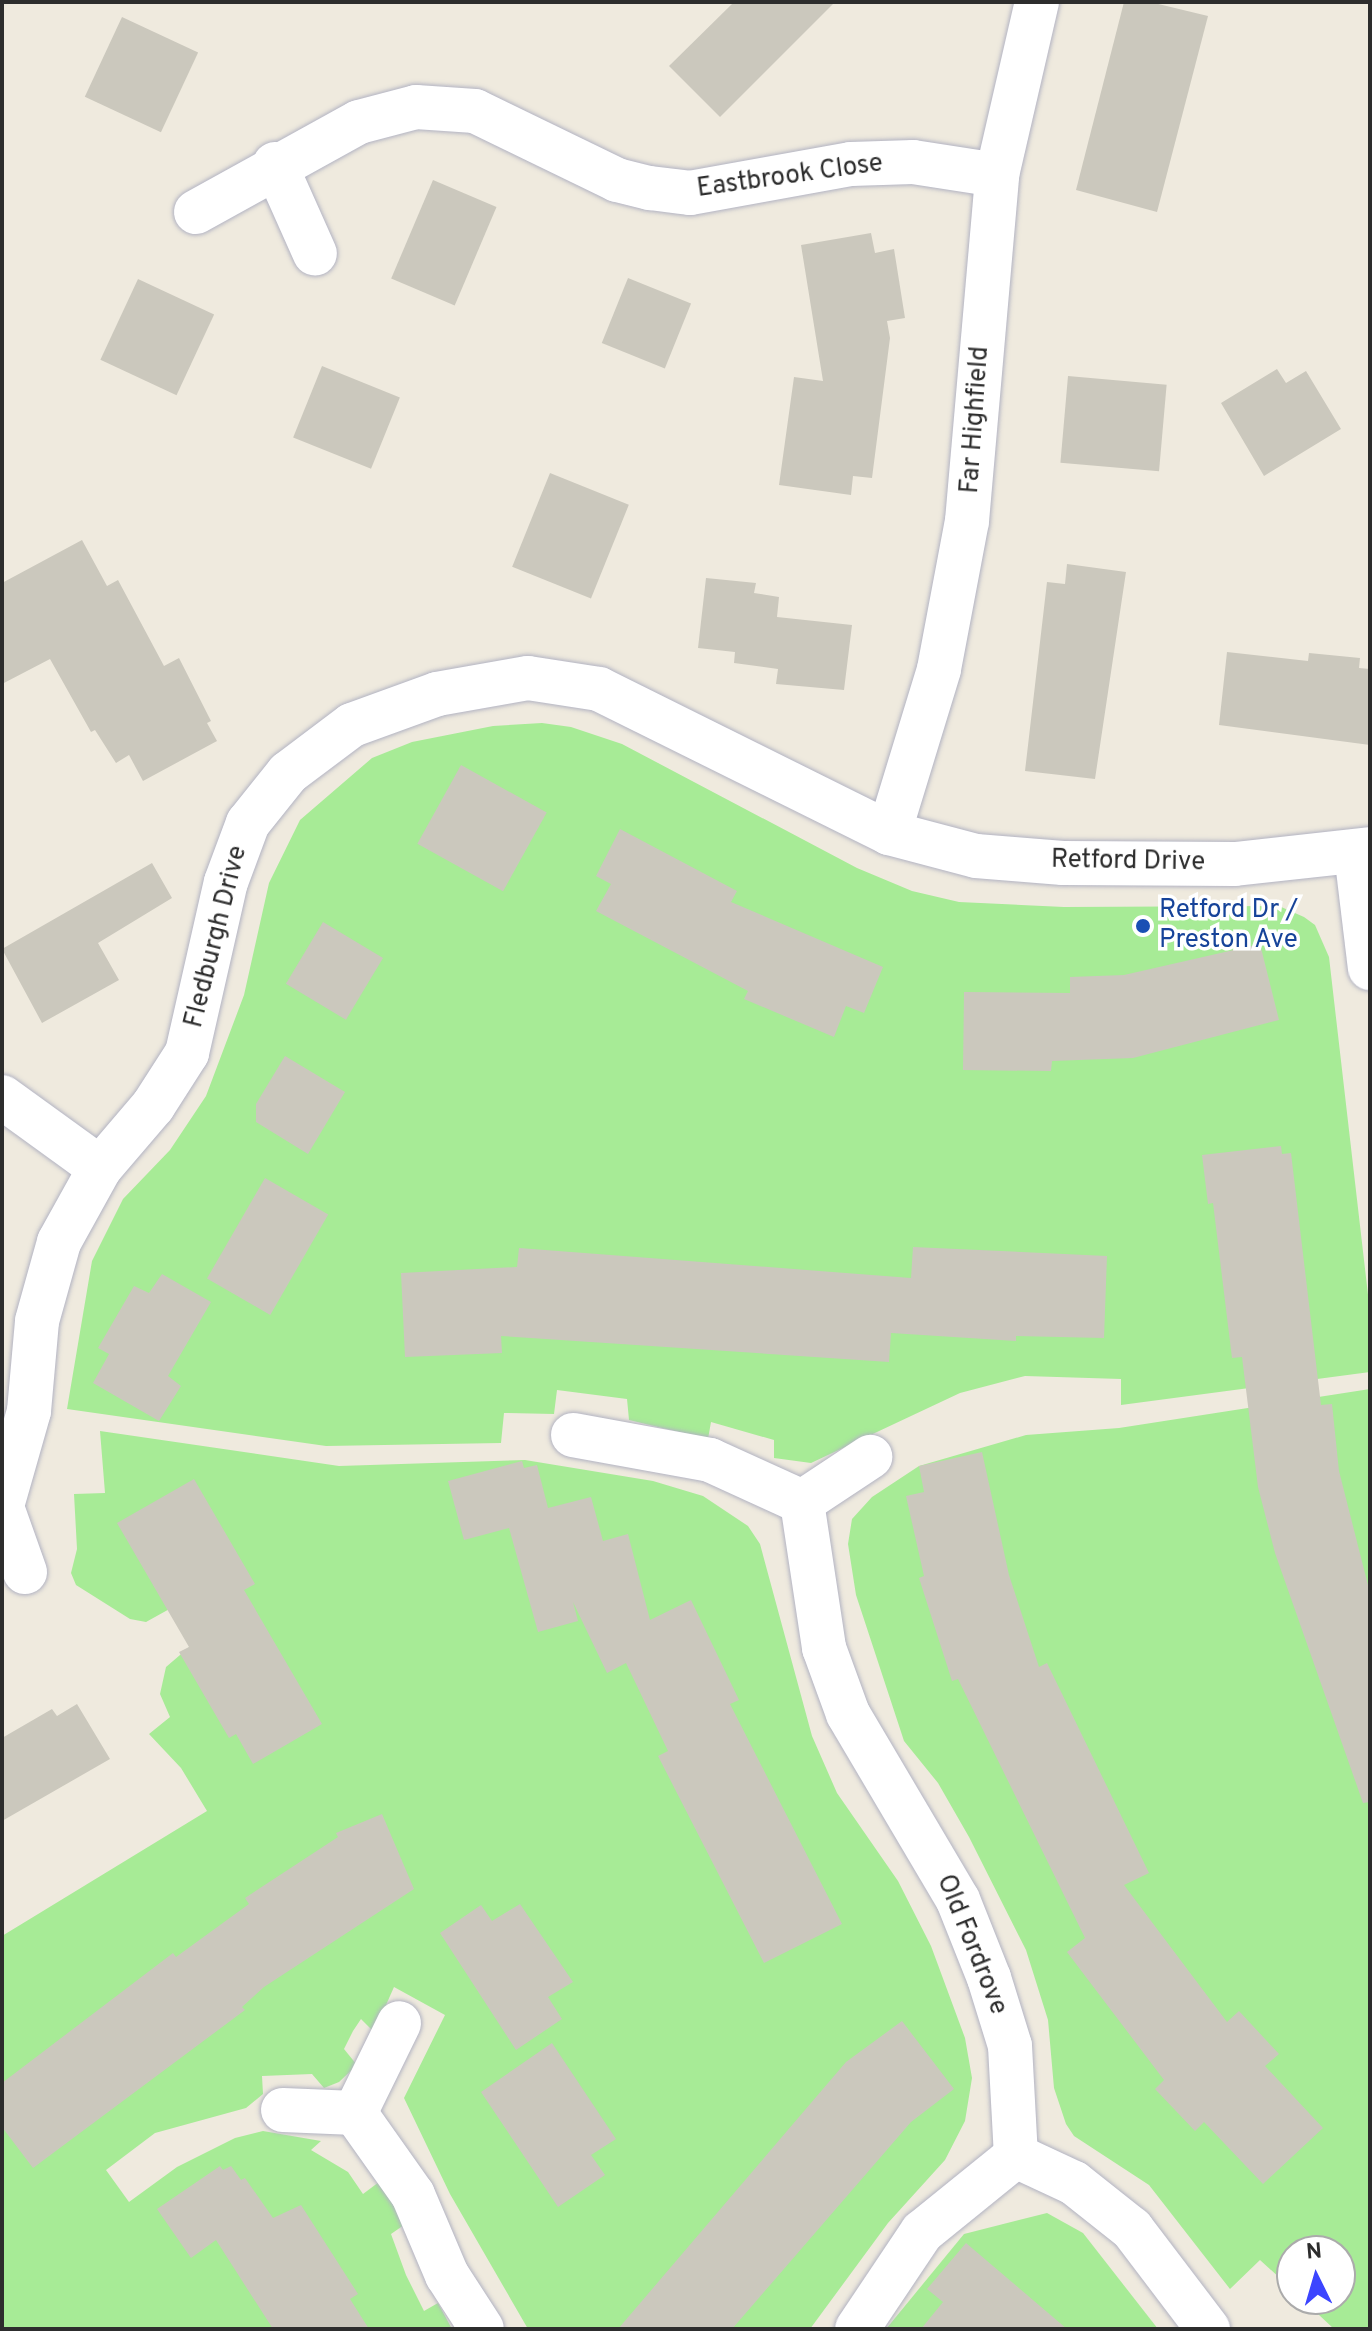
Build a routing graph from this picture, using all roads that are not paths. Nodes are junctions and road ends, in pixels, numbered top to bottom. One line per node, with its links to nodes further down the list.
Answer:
1 (1037, 2): 3 (street, Far Highfield)
2 (275, 164): 3 (street, Eastbrook Close); 4 (street, Eastbrook Close); 5 (street)
3 (997, 175): 6 (street, Far Highfield)
4 (196, 212)
5 (315, 254)
6 (889, 833): 7 (street, Retford Drive); 10 (street, Fledburgh Drive)
7 (1363, 851): 8 (street)
8 (1370, 968)
9 (2, 1097): 10 (street)
10 (100, 1168): 14 (street, Fledburgh Drive)
11 (573, 1435): 13 (street)
12 (870, 1457): 13 (street)
13 (802, 1502): 19 (street, Old Fordrove)
14 (2, 1506): 15 (street, Fledburgh Drive)
15 (25, 1572)
16 (399, 2023): 18 (street)
17 (283, 2110): 18 (street)
18 (355, 2113): 20 (street)
19 (1016, 2156): 21 (street); 22 (street)
20 (482, 2329)
21 (857, 2329)
22 (1208, 2329)

